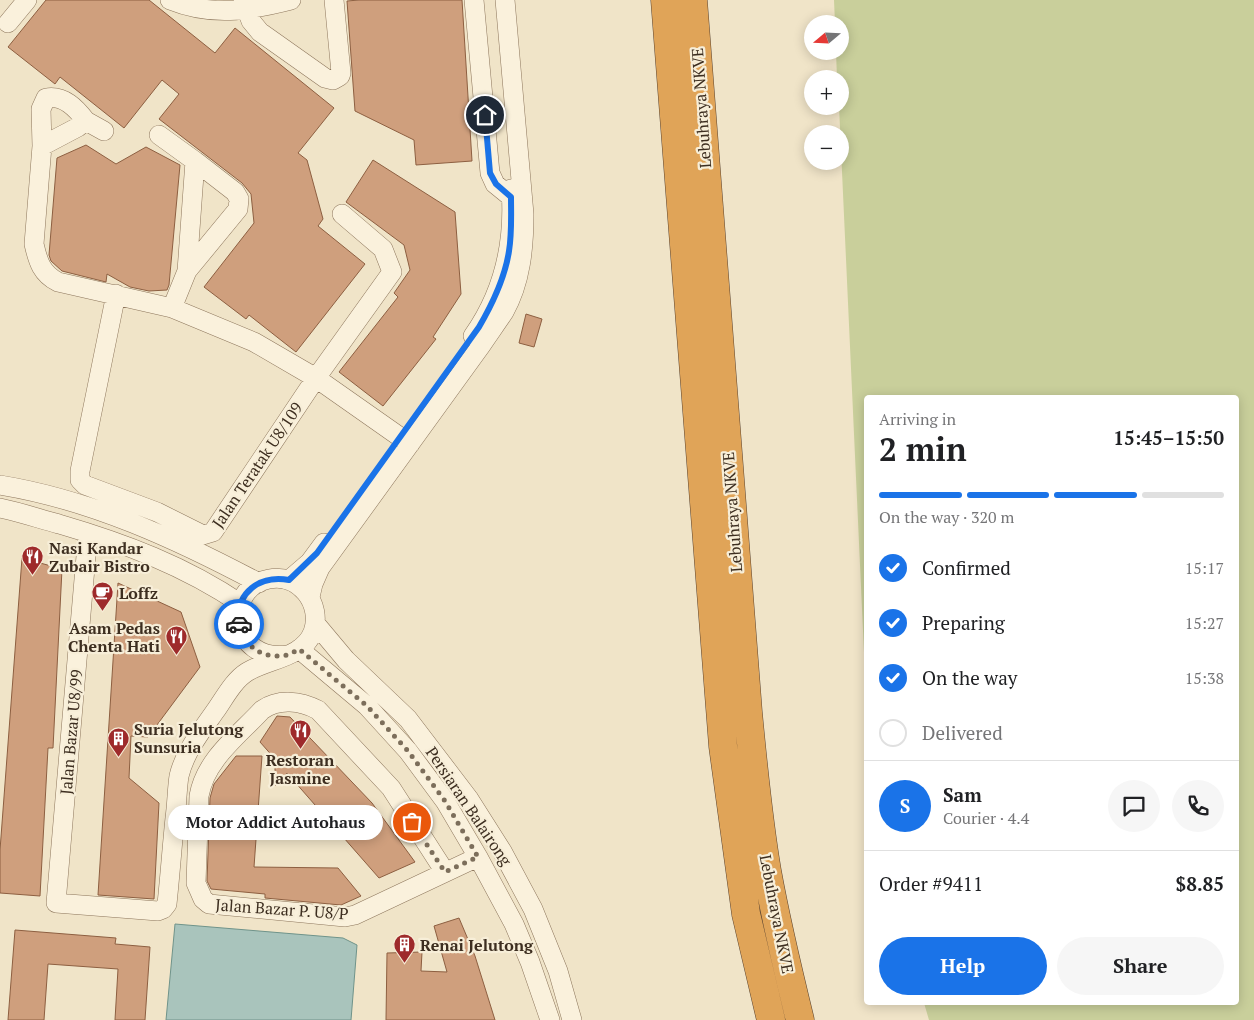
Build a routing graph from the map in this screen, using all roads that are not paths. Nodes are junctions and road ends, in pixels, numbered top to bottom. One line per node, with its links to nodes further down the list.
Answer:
1 (27, 0): 11 (street)
2 (170, 0): 10 (street)
3 (291, 0): 10 (street)
4 (334, 0): 10 (street)
5 (474, 0): 17 (street)
6 (496, 0): 17 (street)
7 (505, 0): 23 (street)
8 (665, 0): 41 (highway, Lebuhraya NKVE)
9 (693, 0): 42 (highway, Lebuhraya NKVE)
10 (245, 5)
11 (8, 23)
12 (86, 121): 13 (street); 15 (street); 15 (street)
13 (104, 131)
14 (159, 134): 16 (street)
15 (42, 146): 20 (street)
16 (195, 162): 19 (street); 19 (street)
17 (511, 197): 23 (street)
18 (342, 214): 22 (street)
19 (187, 271): 21 (street)
20 (116, 294): 21 (street); 22 (street, Jalan Teratak U8/109)
21 (172, 308): 22 (street)
22 (316, 378): 23 (street)
23 (405, 441): 27 (street); 29 (street)
24 (6, 486): 28 (street)
25 (5, 509): 26 (street)
26 (88, 532): 30 (street); 35 (street, Jalan Bazar U8/99)
27 (289, 580): 28 (street); 29 (street)
28 (259, 582): 30 (street)
29 (310, 597): 31 (street)
30 (241, 604): 32 (street)
31 (316, 623): 33 (street); 40 (street, Persiaran Balairong)
32 (240, 628): 33 (street); 34 (street)
33 (294, 652): 34 (street); 37 (street, Persiaran Balairong)
34 (232, 687): 35 (street)
35 (188, 753): 36 (street)
36 (210, 766): 38 (street); 38 (street, Jalan Bazar P. U8/P)
37 (478, 857): 38 (street, Jalan Bazar P. U8/P); 39 (street, Persiaran Balairong)
38 (445, 872)
39 (550, 1020)
40 (572, 1020)
41 (771, 1020)
42 (800, 1020)

